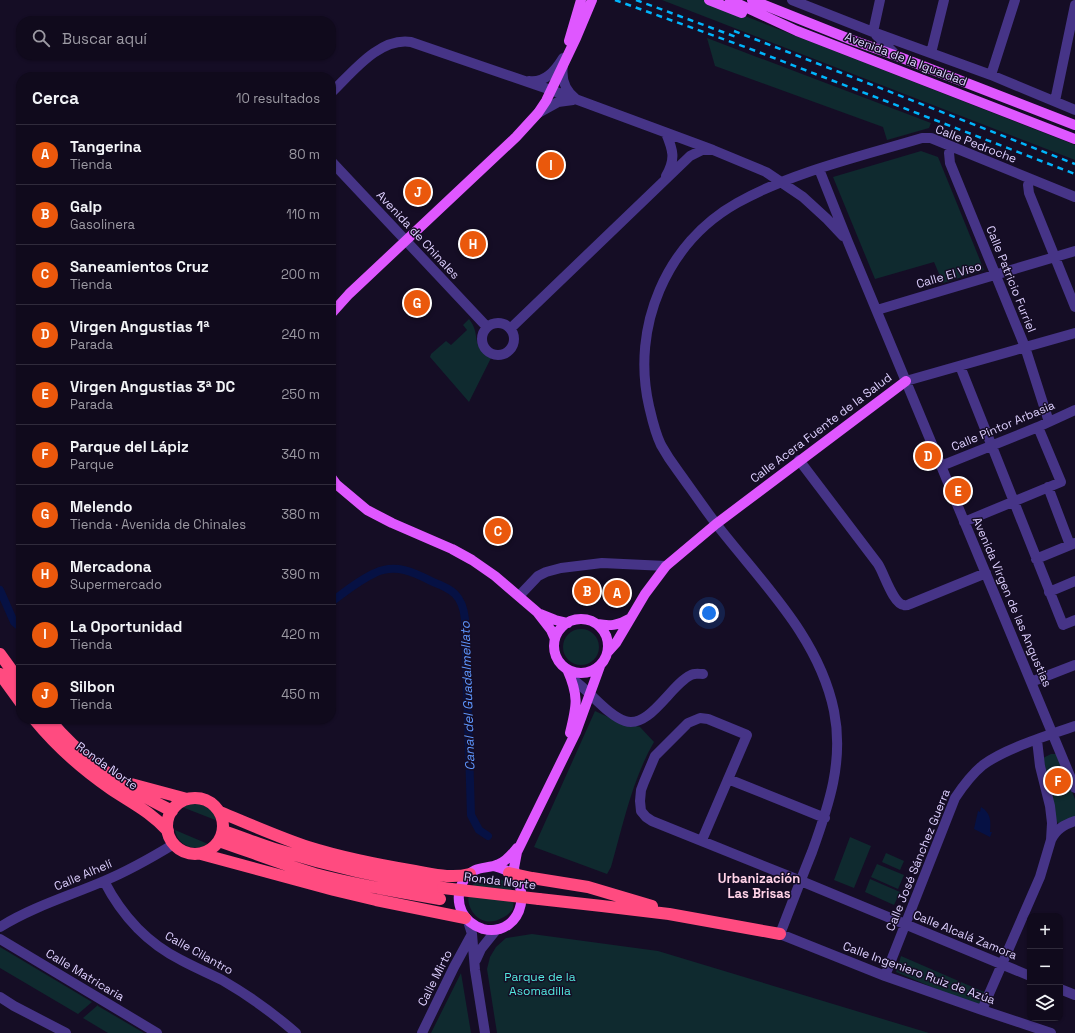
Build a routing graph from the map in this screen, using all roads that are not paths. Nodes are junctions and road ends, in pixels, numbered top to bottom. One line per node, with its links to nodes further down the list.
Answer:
1 (581, 0): 14 (main road)
2 (592, 0): 17 (main road)
3 (709, 0): 12 (main road)
4 (730, 0): 12 (main road, Avenida de la Igualdad)
5 (752, 0): 16 (main road, Avenida de la Igualdad)
6 (792, 0): 10 (street, Avenida de la Igualdad)
7 (880, 0): 13 (street)
8 (944, 0): 15 (street)
9 (1015, 0): 19 (street)
10 (810, 3): 13 (street, Avenida de la Igualdad)
11 (1075, 5): 24 (street)
12 (797, 31): 29 (main road, Avenida de la Igualdad)
13 (873, 32): 15 (street, Avenida de la Igualdad); 16 (street, Avenida de la Igualdad)
14 (565, 53): 18 (main road); 20 (street)
15 (931, 53): 19 (street, Avenida de la Igualdad)
16 (897, 56): 27 (main road, Avenida de la Igualdad)
17 (564, 64): 18 (main road); 23 (street)
18 (559, 74): 22 (main road)
19 (991, 75): 24 (street, Avenida de la Igualdad)
20 (522, 80): 21 (street); 22 (street)
21 (336, 88)
22 (551, 90): 23 (street); 26 (main road)
23 (579, 101): 26 (street); 28 (street)
24 (1055, 101): 25 (street, Avenida de la Igualdad)
25 (1075, 110)
26 (538, 113): 38 (main road)
27 (1075, 125)
28 (666, 133): 31 (street); 35 (street)
29 (1075, 138)
30 (951, 147): 33 (street, Calle Pedroche); 34 (street, Calle Pedroche); 42 (street, Calle Patricio Furriel)
31 (713, 150): 35 (street); 36 (street)
32 (336, 166): 38 (street, Avenida de Chinales)
33 (819, 169): 36 (street, Calle Pedroche); 39 (street, Avenida Virgen de las Angustias)
34 (1030, 179): 37 (street, Calle Pedroche); 41 (street)
35 (663, 181): 47 (street)
36 (781, 182): 39 (street); 62 (street, Calle Pedroche)
37 (1075, 197)
38 (406, 241): 44 (main road); 46 (street, Avenida de Chinales)
39 (848, 242): 45 (street, Avenida Virgen de las Angustias)
40 (1075, 251): 41 (street, Calle El Viso)
41 (1054, 257): 42 (street, Calle El Viso); 43 (street)
42 (996, 275): 45 (street, Calle El Viso); 49 (street, Calle Patricio Furriel)
43 (1075, 307)
44 (336, 308)
45 (877, 310): 51 (street, Avenida Virgen de las Angustias)
46 (487, 327): 47 (street); 47 (street)
47 (511, 328)
48 (1075, 333): 49 (street, Calle Acera Fuente de la Salud)
49 (1025, 347): 50 (street, Calle Acera Fuente de la Salud); 53 (street, Calle Patricio Furriel)
50 (960, 366): 51 (street, Calle Acera Fuente de la Salud); 55 (street)
51 (906, 381): 56 (main road, Calle Acera Fuente de la Salud); 57 (street, Avenida Virgen de las Angustias)
52 (1075, 410): 53 (street, Calle Pintor Arbasia)
53 (1049, 422): 54 (street, Calle Pintor Arbasia)
54 (1038, 427): 55 (street, Calle Pintor Arbasia); 59 (street)
55 (991, 446): 57 (street, Calle Pintor Arbasia); 60 (street)
56 (799, 460): 62 (main road, Calle Acera Fuente de la Salud); 66 (street)
57 (941, 466): 61 (street, Avenida Virgen de las Angustias)
58 (336, 485): 69 (main road)
59 (1048, 487): 60 (street); 63 (street)
60 (1013, 503): 61 (street); 64 (street)
61 (964, 522): 66 (street, Avenida Virgen de las Angustias)
62 (716, 524): 65 (main road, Calle Acera Fuente de la Salud); 99 (street, Calle Pedroche)
63 (1073, 544): 64 (street)
64 (1036, 559): 68 (street)
65 (666, 566): 69 (street); 71 (main road, Calle Acera Fuente de la Salud)
66 (986, 573): 84 (street, Avenida Virgen de las Angustias)
67 (1075, 581): 68 (street)
68 (1050, 592): 72 (street)
69 (519, 596): 70 (main road)
70 (537, 612): 73 (main road); 75 (main road)
71 (629, 619): 74 (main road); 76 (main road, Calle Acera Fuente de la Salud)
72 (1075, 620)
73 (568, 623): 74 (main road); 75 (main road)
74 (597, 624): 76 (main road)
75 (555, 639): 81 (main road)
76 (607, 653): 79 (main road)
77 (0, 654): 83 (highway)
78 (1075, 665): 84 (street)
79 (600, 666): 81 (main road); 85 (main road)
80 (0, 674): 86 (highway)
81 (569, 674): 85 (street); 92 (main road)
82 (703, 674): 85 (street)
83 (16, 676)
84 (1032, 682): 90 (street, Avenida Virgen de las Angustias)
85 (590, 694): 92 (main road)
86 (16, 696)
87 (39, 724): 101 (highway, Ronda Norte)
88 (54, 724): 94 (highway, Ronda Norte)
89 (1075, 726): 90 (street, Calle José Sánchez Guerra)
90 (1053, 734): 91 (street, Calle José Sánchez Guerra); 95 (street, Avenida Virgen de las Angustias)
91 (1037, 740): 104 (street); 115 (street, Calle José Sánchez Guerra)
92 (563, 756): 106 (main road)
93 (728, 779): 99 (street); 103 (street); 103 (street, Calle Alcalá Zamora)
94 (118, 782): 96 (highway); 97 (highway, Ronda Norte)
95 (1075, 788)
96 (187, 799): 97 (highway); 98 (highway)
97 (172, 810): 101 (highway)
98 (220, 812): 102 (highway); 109 (highway)
99 (824, 818): 111 (street, Calle Pedroche)
100 (1075, 821): 104 (street)
101 (168, 831): 105 (highway)
102 (221, 836): 107 (highway); 113 (highway, Ronda Norte, bridge)
103 (702, 840): 111 (street, Calle Alcalá Zamora)
104 (1051, 840): 121 (street)
105 (174, 844): 107 (highway); 112 (street, Calle Alhelí)
106 (519, 845): 108 (main road); 110 (main road)
107 (201, 854): 114 (highway)
108 (494, 866): 109 (main road); 110 (main road)
109 (470, 874): 114 (main road)
110 (514, 876): 113 (highway); 117 (main road)
111 (801, 880): 115 (street, Calle Alcalá Zamora); 119 (street, Calle Pedroche)
112 (104, 881): 116 (street, Calle Alhelí); 131 (street, Calle Cilantro)
113 (669, 914): 119 (highway, Ronda Norte)
114 (467, 919): 117 (main road); 118 (street)
115 (906, 924): 121 (street, Calle Alcalá Zamora); 124 (street, Calle José Sánchez Guerra)
116 (0, 927)
117 (497, 929): 122 (street)
118 (472, 934): 122 (street); 132 (street, Calle Mirto)
119 (780, 934): 124 (street, Calle Ingeniero Ruiz de Azúa)
120 (0, 939): 130 (street, Calle Matricaria)
121 (1003, 964): 123 (street, Calle Alcalá Zamora); 128 (street)
122 (475, 970): 133 (street)
123 (1027, 975)
124 (885, 976): 128 (street, Calle Ingeniero Ruiz de Azúa)
125 (1063, 990): 126 (street)
126 (1075, 995)
127 (0, 997): 129 (street)
128 (982, 1010): 134 (street, Calle Ingeniero Ruiz de Azúa)
129 (66, 1033)
130 (157, 1033)
131 (296, 1033)
132 (422, 1033)
133 (485, 1033)
134 (1051, 1033)

